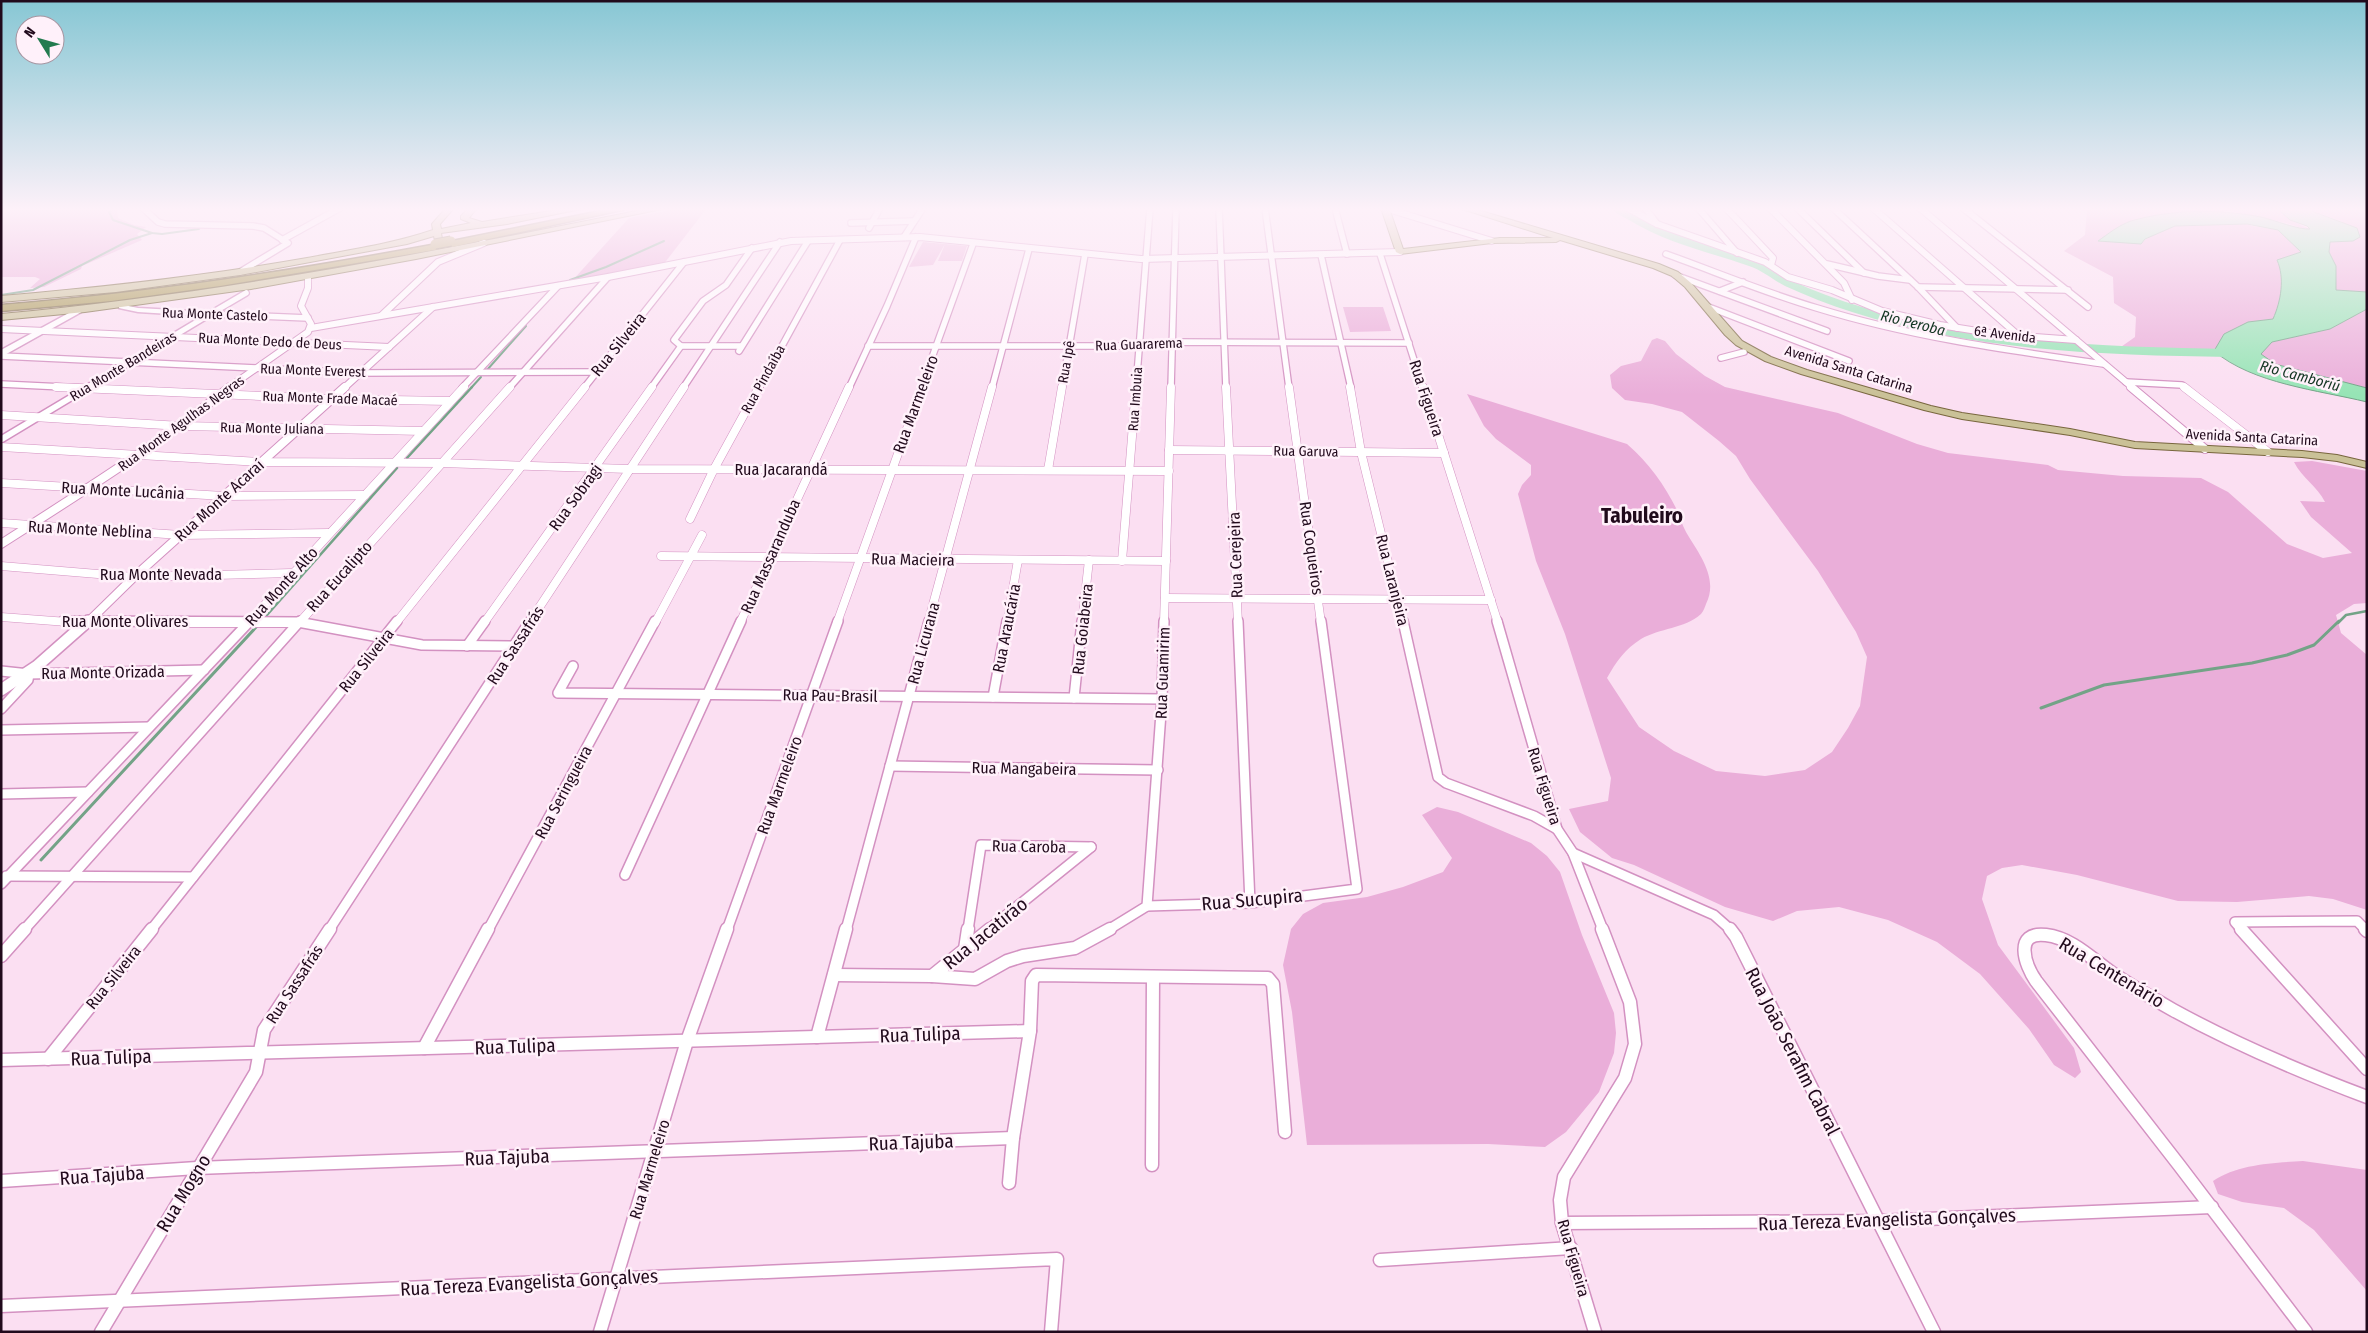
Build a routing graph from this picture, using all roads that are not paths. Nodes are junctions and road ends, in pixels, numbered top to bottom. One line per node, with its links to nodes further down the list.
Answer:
1 (243, 270): 33 (street)
2 (250, 270): 33 (main road)
3 (301, 270): 49 (highway)
4 (337, 270): 36 (main road)
5 (429, 270): 56 (street)
6 (642, 270): 37 (street)
7 (677, 270): 89 (street, Rua Silveira)
8 (736, 270): 75 (street)
9 (762, 270): 76 (street, Rua Sassafrás)
10 (790, 270): 76 (street)
11 (823, 270): 124 (street, Rua Pindaíba)
12 (901, 270): 77 (street, Rua Massaranduba)
13 (963, 270): 73 (street, Rua Marmeleiro)
14 (1024, 270): 74 (street, Rua Licurana)
15 (1082, 270): 78 (street, Rua Ipê)
16 (1145, 270): 79 (street, Rua Imbuia)
17 (1174, 270): 72 (street, Rua Guamirim)
18 (1222, 270): 68 (street, Rua Cerejeira)
19 (1274, 270): 69 (street, Rua Coqueiros)
20 (1324, 270): 70 (street, Rua Laranjeira)
21 (1385, 270): 71 (street, Rua Figueira)
22 (1655, 270): 81 (main road, Avenida Santa Catarina)
23 (1666, 270): 35 (main road, Avenida Santa Catarina)
24 (1711, 270): 39 (street)
25 (1779, 270): 48 (street, 6ª Avenida)
26 (1833, 270): 48 (street)
27 (1853, 270): 34 (street)
28 (1861, 270): 34 (street)
29 (1900, 270): 38 (street)
30 (1944, 270): 42 (street)
31 (1994, 270): 43 (street)
32 (2043, 270): 44 (street)
33 (240, 272): 47 (main road)
34 (1864, 273): 38 (street)
35 (1675, 274): 45 (street); 51 (main road, Avenida Santa Catarina)
36 (308, 277): 50 (main road); 58 (street)
37 (608, 277): 40 (street); 91 (street, Rua Eucalipto)
38 (1910, 280): 41 (street)
39 (1743, 282): 45 (street); 86 (street)
40 (558, 286): 52 (street); 90 (street, Rua Monte Alto)
41 (1918, 288): 42 (street); 60 (street)
42 (1964, 288): 43 (street); 64 (street)
43 (2016, 289): 44 (street); 67 (street)
44 (2068, 290): 53 (street)
45 (1720, 291): 63 (street)
46 (246, 293): 55 (street, Rua Monte Bandeiras)
47 (1, 299)
48 (1852, 300): 60 (street, 6ª Avenida)
49 (1, 306)
50 (122, 306): 54 (main road); 55 (main road, Rua Monte Castelo)
51 (1706, 306): 84 (street); 101 (main road, Avenida Santa Catarina)
52 (434, 307): 56 (street); 80 (street, Rua Monte Acaraí)
53 (2088, 307)
54 (81, 310): 57 (main road); 62 (main road)
55 (211, 314): 58 (street, Rua Monte Castelo); 65 (main road, Rua Monte Bandeiras)
56 (381, 316): 59 (street)
57 (1, 317)
58 (308, 318): 59 (street)
59 (311, 328): 66 (street, Rua Monte Agulhas Negras)
60 (1957, 328): 64 (street, 6ª Avenida)
61 (1, 329): 62 (street, Rua Monte Dedo de Deus)
62 (44, 331): 65 (street, Rua Monte Dedo de Deus); 82 (main road)
63 (1827, 332)
64 (2018, 336): 67 (street, 6ª Avenida)
65 (173, 337): 66 (street, Rua Monte Dedo de Deus); 85 (main road, Rua Monte Bandeiras)
66 (295, 342): 80 (street, Rua Monte Dedo de Deus); 87 (street, Rua Monte Agulhas Negras)
67 (2079, 342): 86 (street)
68 (1223, 343): 69 (street, Rua Guararema); 72 (street, Rua Guararema); 111 (street, Rua Cerejeira)
69 (1284, 343): 70 (street, Rua Guararema); 112 (street, Rua Coqueiros)
70 (1340, 343): 71 (street, Rua Guararema); 113 (street, Rua Laranjeira)
71 (1409, 343): 115 (street, Rua Figueira)
72 (1171, 344): 79 (street, Rua Guararema); 110 (street, Rua Guamirim)
73 (936, 345): 74 (street, Rua Guararema); 77 (street, Rua Guararema); 126 (street, Rua Marmeleiro)
74 (1004, 345): 78 (street, Rua Guararema); 127 (street, Rua Licurana)
75 (681, 346): 76 (street); 122 (street, Rua Sobragi)
76 (712, 346): 123 (street, Rua Sassafrás)
77 (868, 346): 125 (street, Rua Massaranduba)
78 (1069, 346): 79 (street, Rua Guararema); 128 (street, Rua Ipê)
79 (1139, 346): 129 (street, Rua Imbuia)
80 (389, 347): 88 (street, Rua Monte Acaraí)
81 (1744, 352): 83 (street); 101 (main road, Avenida Santa Catarina)
82 (1, 355): 85 (street, Rua Monte Everest)
83 (1721, 358)
84 (1849, 361)
85 (131, 362): 87 (street, Rua Monte Everest); 94 (main road, Rua Monte Bandeiras)
86 (2104, 364): 92 (street)
87 (258, 368): 88 (street, Rua Monte Everest); 95 (street, Rua Monte Agulhas Negras)
88 (360, 372): 90 (street, Rua Monte Everest); 96 (street, Rua Monte Acaraí)
89 (595, 372): 91 (street, Rua Monte Everest); 120 (street, Rua Silveira)
90 (475, 374): 91 (street, Rua Monte Everest); 97 (street, Rua Monte Alto)
91 (522, 374): 119 (street, Rua Eucalipto)
92 (2126, 382): 109 (street); 114 (street)
93 (1, 384): 94 (street, Rua Monte Frade Macaé)
94 (88, 388): 95 (street, Rua Monte Frade Macaé); 99 (main road, Rua Monte Bandeiras)
95 (221, 394): 96 (street, Rua Monte Frade Macaé); 100 (street, Rua Monte Agulhas Negras)
96 (330, 399): 97 (street, Rua Monte Frade Macaé); 102 (street, Rua Monte Acaraí)
97 (450, 401): 103 (street, Rua Monte Alto)
98 (1, 415): 99 (street, Rua Monte Juliana)
99 (40, 416): 100 (street, Rua Monte Juliana); 105 (main road, Rua Monte Bandeiras)
100 (181, 426): 102 (street, Rua Monte Juliana); 116 (street, Rua Monte Agulhas Negras)
101 (2010, 428): 104 (main road, Avenida Santa Catarina); 106 (main road, Avenida Santa Catarina)
102 (298, 429): 103 (street, Rua Monte Juliana); 117 (street, Rua Monte Acaraí)
103 (423, 430): 118 (street, Rua Monte Alto)
104 (2061, 431): 106 (main road); 107 (main road, Avenida Santa Catarina)
105 (1, 440)
106 (2067, 441): 107 (main road, Avenida Santa Catarina)
107 (2136, 446): 109 (main road, Avenida Santa Catarina)
108 (1, 447): 116 (street, Rua Jacarandá)
109 (2205, 449): 114 (main road, Avenida Santa Catarina)
110 (1168, 450): 111 (street, Rua Garuva); 130 (street, Rua Guamirim)
111 (1230, 451): 112 (street, Rua Garuva); 155 (street, Rua Cerejeira)
112 (1299, 451): 113 (street, Rua Garuva); 156 (street, Rua Coqueiros)
113 (1361, 452): 115 (street, Rua Garuva); 157 (street, Rua Laranjeira)
114 (2268, 452): 121 (main road, Avenida Santa Catarina)
115 (1444, 453): 158 (street, Rua Figueira)
116 (140, 455): 117 (street, Rua Jacarandá); 132 (street, Rua Monte Agulhas Negras)
117 (260, 462): 118 (street, Rua Jacarandá); 134 (street, Rua Monte Acaraí)
118 (394, 463): 119 (street, Rua Jacarandá); 133 (street, Rua Monte Alto)
119 (441, 463): 120 (street, Rua Jacarandá); 161 (street, Rua Eucalipto)
120 (520, 465): 122 (street, Rua Jacarandá); 163 (street, Rua Silveira)
121 (2367, 465)
122 (596, 468): 123 (street, Rua Jacarandá); 164 (street, Rua Sobragi)
123 (629, 469): 124 (street, Rua Jacarandá); 165 (street, Rua Sassafrás)
124 (714, 469): 125 (street, Rua Jacarandá); 135 (street, Rua Pindaíba)
125 (810, 470): 126 (street, Rua Jacarandá); 144 (street, Rua Massaranduba)
126 (892, 470): 127 (street, Rua Jacarandá); 145 (street, Rua Marmeleiro)
127 (970, 470): 128 (street, Rua Jacarandá); 146 (street, Rua Licurana)
128 (1048, 470): 129 (street, Rua Jacarandá)
129 (1129, 470): 130 (street, Rua Jacarandá); 149 (street, Rua Imbuia)
130 (1169, 471): 150 (street, Rua Guamirim)
131 (1, 483): 132 (street, Rua Monte Lucânia)
132 (90, 488): 134 (street, Rua Monte Lucânia); 137 (street, Rua Monte Agulhas Negras)
133 (365, 495): 134 (street, Rua Monte Lucânia); 138 (street, Rua Monte Alto)
134 (224, 496): 139 (street, Rua Monte Acaraí)
135 (690, 519)
136 (1, 523): 137 (street, Rua Monte Neblina)
137 (33, 525): 139 (street, Rua Monte Neblina); 141 (street, Rua Monte Agulhas Negras)
138 (329, 533): 139 (street, Rua Monte Neblina); 152 (street, Rua Monte Alto)
139 (181, 535): 153 (street, Rua Monte Acaraí)
140 (702, 536): 143 (street, Rua Seringueira)
141 (1, 544)
142 (660, 556): 143 (street, Rua Macieira)
143 (690, 556): 144 (street, Rua Macieira); 171 (street, Rua Seringueira)
144 (770, 557): 145 (street, Rua Macieira); 172 (street, Rua Massaranduba)
145 (860, 558): 146 (street, Rua Macieira); 173 (street, Rua Marmeleiro)
146 (946, 559): 147 (street, Rua Macieira); 174 (street, Rua Licurana)
147 (1018, 560): 148 (street, Rua Macieira); 175 (street, Rua Araucária)
148 (1089, 560): 149 (street, Rua Macieira); 176 (street, Rua Goiabeira)
149 (1122, 561): 150 (street, Rua Macieira)
150 (1166, 561): 154 (street, Rua Guamirim)
151 (1, 566): 153 (street, Rua Monte Nevada)
152 (292, 573): 153 (street, Rua Monte Nevada); 160 (street, Rua Monte Alto)
153 (134, 577): 162 (street, Rua Monte Acaraí)
154 (1165, 598): 155 (street); 177 (street, Rua Guamirim)
155 (1236, 598): 156 (street); 193 (street, Rua Cerejeira)
156 (1319, 599): 157 (street); 192 (street, Rua Coqueiros)
157 (1398, 599): 158 (street); 185 (street, Rua Laranjeira)
158 (1491, 600): 185 (street, Rua Figueira)
159 (1, 617): 162 (street, Rua Monte Olivares)
160 (250, 621): 161 (street, Rua Monte Olivares); 162 (street, Rua Monte Olivares); 167 (street, Rua Monte Alto)
161 (298, 622): 163 (street, Rua Monte Olivares); 189 (street, Rua Eucalipto)
162 (86, 623): 169 (street, Rua Monte Acaraí)
163 (384, 637): 164 (street, Rua Monte Olivares); 190 (street, Rua Silveira)
164 (467, 646): 165 (street, Rua Monte Olivares)
165 (514, 646): 205 (street, Rua Sassafrás)
166 (573, 666): 171 (street, Rua Pau-Brasil)
167 (204, 670): 169 (street, Rua Monte Orizada); 179 (street, Rua Monte Alto)
168 (1, 671): 169 (street, Rua Monte Orizada)
169 (29, 674): 170 (street, Rua Monte Acaraí); 178 (street)
170 (1, 690)
171 (616, 693): 172 (street, Rua Pau-Brasil); 204 (street, Rua Seringueira)
172 (707, 694): 173 (street, Rua Pau-Brasil); 188 (street, Rua Massaranduba)
173 (811, 695): 174 (street, Rua Pau-Brasil); 203 (street, Rua Marmeleiro)
174 (909, 696): 175 (street, Rua Pau-Brasil); 181 (street, Rua Licurana)
175 (993, 697): 176 (street, Rua Pau-Brasil)
176 (1074, 698): 177 (street, Rua Pau-Brasil)
177 (1162, 700): 182 (street, Rua Guamirim)
178 (1, 709)
179 (149, 727): 180 (street); 183 (street, Rua Monte Alto)
180 (1, 730)
181 (890, 766): 182 (street, Rua Mangabeira); 198 (street, Rua Licurana)
182 (1158, 770): 194 (street, Rua Guamirim)
183 (88, 792): 184 (street); 191 (street, Rua Monte Alto)
184 (1, 794)
185 (1557, 829): 187 (street, Rua Figueira)
186 (1091, 847): 196 (street, Rua Jacatirão); 196 (street, Rua Caroba)
187 (1573, 853): 218 (street, Rua João Serafim Cabral); 219 (street, Rua Figueira)
188 (625, 875)
189 (70, 876): 190 (street); 191 (street); 197 (street)
190 (193, 877): 206 (street, Rua Silveira)
191 (4, 879)
192 (1357, 889): 193 (street, Rua Sucupira)
193 (1250, 902): 194 (street, Rua Sucupira)
194 (1147, 906): 199 (street)
195 (2367, 931): 208 (street)
196 (965, 950): 199 (street, Rua Jacatirão)
197 (1, 956)
198 (834, 974): 199 (street, Rua Jacatirão); 202 (street, Rua Licurana)
199 (932, 976)
200 (1153, 976): 201 (street); 210 (street); 213 (street)
201 (1030, 1031): 202 (street, Rua Tulipa); 211 (street)
202 (817, 1037): 203 (street, Rua Tulipa)
203 (687, 1041): 204 (street, Rua Tulipa); 212 (street, Rua Marmeleiro)
204 (424, 1048): 205 (street, Rua Tulipa)
205 (259, 1052): 206 (street, Rua Tulipa); 214 (street, Rua Mogno)
206 (48, 1059): 207 (street, Rua Tulipa)
207 (1, 1060)
208 (2367, 1069)
209 (2367, 1096): 217 (street, Rua Centenário)
210 (1285, 1132)
211 (1012, 1138): 212 (street, Rua Tajuba); 216 (street)
212 (654, 1152): 214 (street, Rua Tajuba); 222 (street, Rua Marmeleiro)
213 (1152, 1165)
214 (197, 1168): 215 (street, Rua Tajuba); 223 (street, Rua Mogno)
215 (1, 1181)
216 (1009, 1183)
217 (2212, 1208): 218 (street, Rua Tereza Evangelista Gonçalves); 230 (street)
218 (1878, 1221): 219 (street, Rua Tereza Evangelista Gonçalves); 229 (street, Rua João Serafim Cabral)
219 (1562, 1223): 220 (street, Rua Figueira)
220 (1571, 1248): 221 (street); 228 (street, Rua Figueira)
221 (1380, 1260)
222 (616, 1279): 223 (street, Rua Tereza Evangelista Gonçalves); 226 (street, Rua Marmeleiro); 227 (street, Rua Tereza Evangelista Gonçalves)
223 (119, 1301): 224 (street, Rua Tereza Evangelista Gonçalves); 225 (street, Rua Mogno)
224 (1, 1306)
225 (101, 1332)
226 (600, 1332)
227 (1051, 1332)
228 (1595, 1332)
229 (1934, 1332)
230 (2306, 1332)

